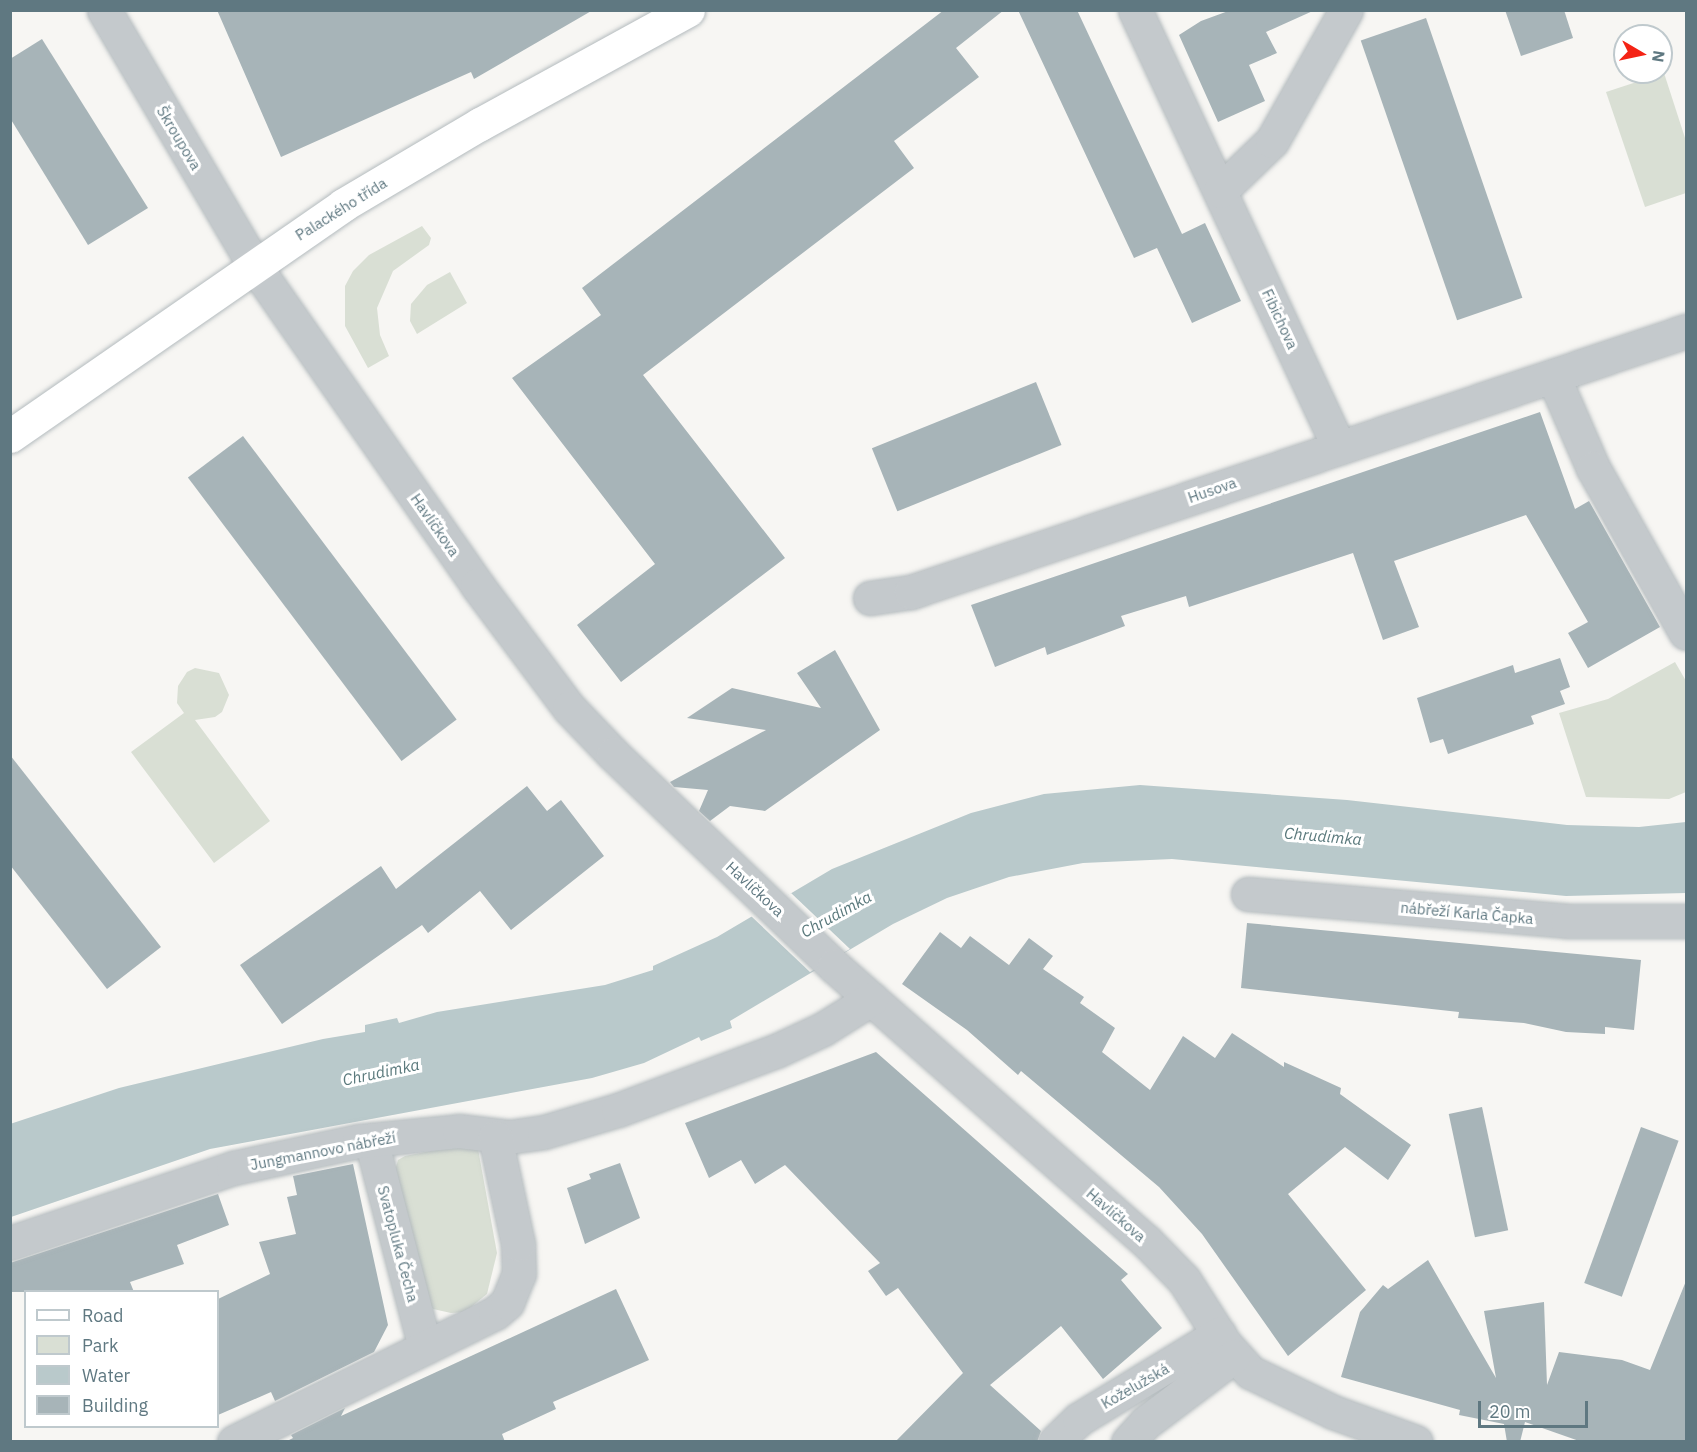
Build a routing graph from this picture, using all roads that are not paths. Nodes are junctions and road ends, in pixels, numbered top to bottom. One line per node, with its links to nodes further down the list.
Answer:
1 (104, 10): 6 (street, Škroupova)
2 (688, 10): 6 (main road, Palackého třída)
3 (1135, 10): 5 (street, Fibichova)
4 (1346, 10): 5 (street)
5 (1220, 191): 10 (street, Fibichova)
6 (254, 265): 9 (main road, Palackého třída); 15 (street, Havlíčkova)
7 (1686, 331): 8 (street, Husova)
8 (1553, 376): 10 (street, Husova); 12 (street)
9 (10, 436)
10 (1339, 447): 11 (street, Husova)
11 (870, 598)
12 (1686, 633)
13 (1248, 894): 14 (street, nábřeží Karla Čapka)
14 (1686, 921)
15 (871, 999): 16 (street, Jungmannovo nábřeží); 19 (street, Havlíčkova)
16 (495, 1137): 17 (street, Jungmannovo nábřeží); 20 (street)
17 (371, 1140): 18 (street, Jungmannovo nábřeží); 20 (street, Svatopluka Čecha)
18 (10, 1243)
19 (1227, 1345): 22 (street, Koželužská); 23 (street, Koželužská); 24 (street, Havlíčkova)
20 (425, 1347): 21 (street)
21 (234, 1442)
22 (1054, 1442)
23 (1128, 1442)
24 (1416, 1442)

